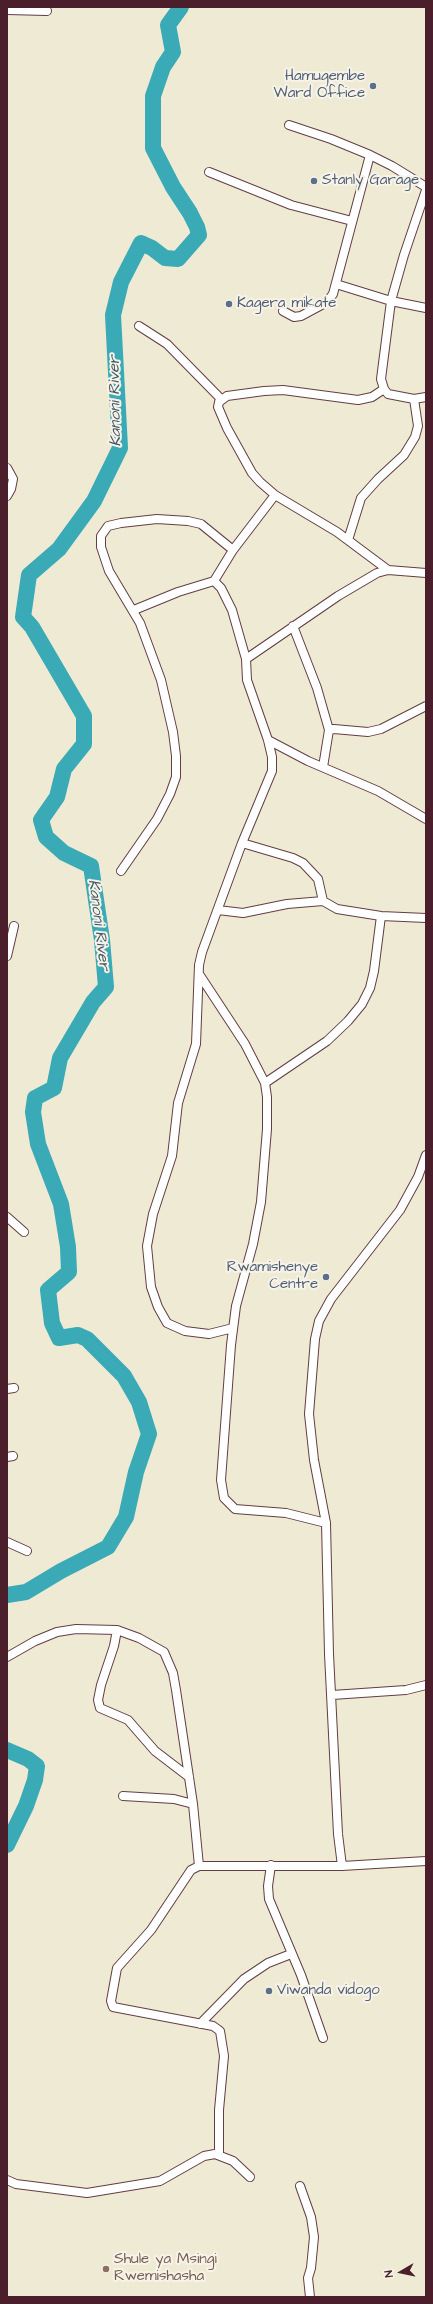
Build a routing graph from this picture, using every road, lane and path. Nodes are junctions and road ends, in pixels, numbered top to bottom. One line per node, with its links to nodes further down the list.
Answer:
1 (7, 10): 2 (street)
2 (47, 12)
3 (289, 125): 4 (street)
4 (370, 155): 6 (street); 7 (street)
5 (209, 172): 7 (street)
6 (426, 189): 9 (street)
7 (352, 221): 8 (street)
8 (336, 284): 9 (street); 11 (street)
9 (392, 301): 10 (street); 13 (street)
10 (426, 308)
11 (283, 311)
12 (138, 326): 15 (street)
13 (384, 389): 15 (street); 16 (street)
14 (426, 397): 16 (street)
15 (221, 399): 18 (street)
16 (414, 399): 20 (street)
17 (7, 468): 19 (street)
18 (275, 495): 20 (street); 21 (street)
19 (7, 496)
20 (348, 540): 22 (street)
21 (233, 550): 24 (street); 25 (street)
22 (388, 570): 23 (street); 26 (street)
23 (426, 573)
24 (214, 581): 25 (street); 27 (street)
25 (134, 610): 34 (street)
26 (293, 626): 27 (street); 29 (street)
27 (246, 658): 30 (street)
28 (425, 707): 29 (street)
29 (329, 730): 31 (street)
30 (268, 740): 31 (street); 33 (street)
31 (323, 767): 32 (street)
32 (426, 819)
33 (242, 843): 35 (street); 36 (street)
34 (122, 871)
35 (323, 901): 36 (street); 37 (street)
36 (218, 910): 41 (street)
37 (381, 916): 38 (street); 42 (street)
38 (426, 918)
39 (14, 926): 40 (street)
40 (7, 956)
41 (198, 974): 42 (street); 46 (street)
42 (265, 1083): 46 (street)
43 (426, 1155): 47 (street)
44 (7, 1217): 45 (street)
45 (24, 1232)
46 (233, 1328): 47 (street)
47 (326, 1523): 53 (street)
48 (7, 1542): 49 (street)
49 (27, 1551)
50 (117, 1630): 51 (street); 54 (street); 54 (street)
51 (7, 1657)
52 (426, 1685): 53 (street)
53 (332, 1695): 60 (street)
54 (189, 1777): 56 (street)
55 (123, 1796): 56 (street)
56 (193, 1804): 59 (street)
57 (426, 1861): 60 (street)
58 (271, 1865): 59 (street); 60 (street); 61 (street)
59 (199, 1866): 62 (street)
60 (342, 1866)
61 (291, 1954): 62 (street); 63 (street)
62 (200, 2024): 64 (street)
63 (322, 2038)
64 (220, 2154): 65 (street); 66 (street)
65 (250, 2177)
66 (7, 2180)
67 (300, 2186): 68 (street)
68 (310, 2297)

